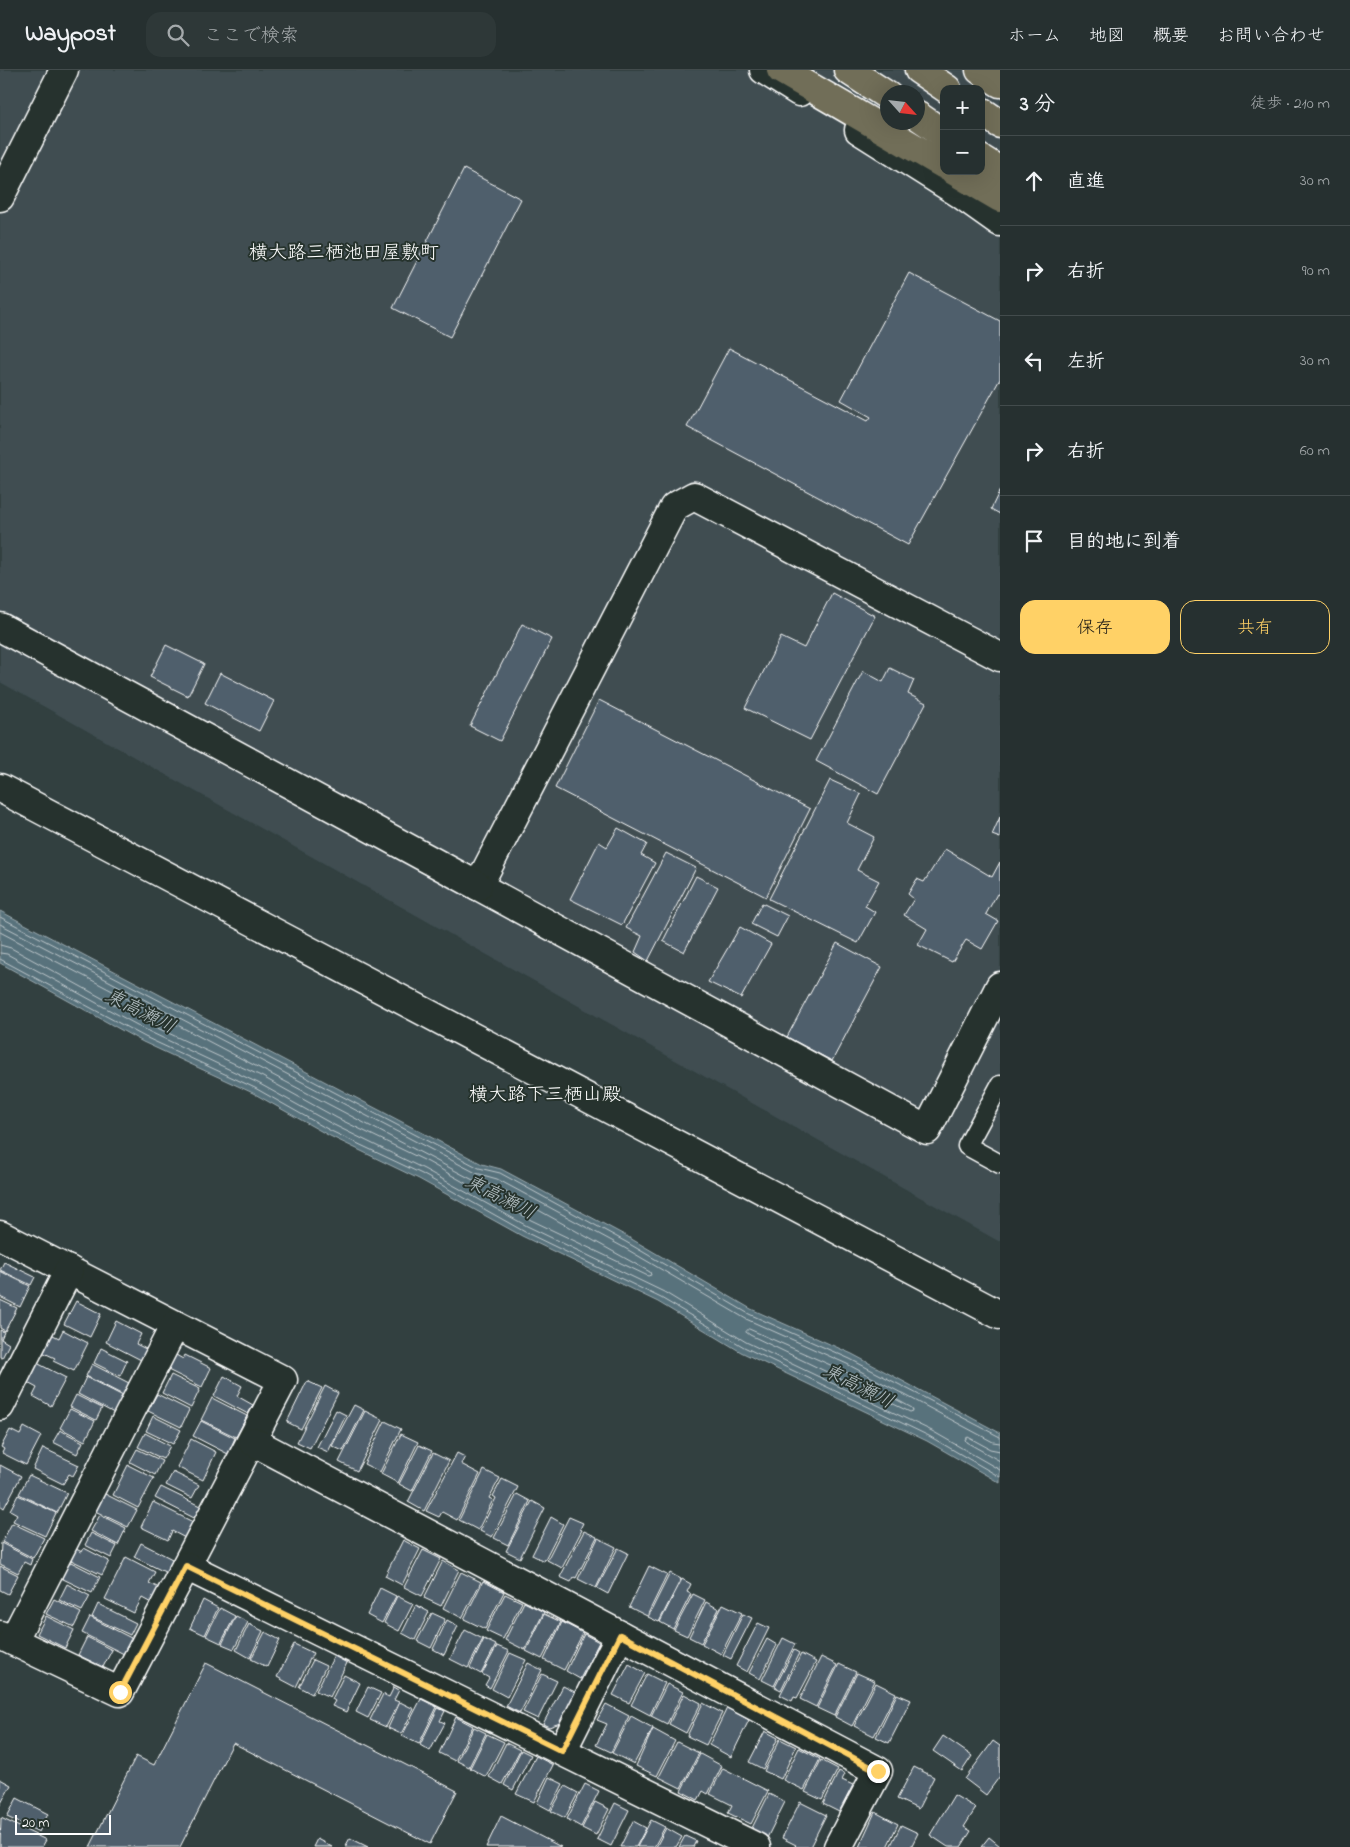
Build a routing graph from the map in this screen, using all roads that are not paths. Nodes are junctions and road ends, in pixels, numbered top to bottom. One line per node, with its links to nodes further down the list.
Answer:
1 (64, 70): 20 (street)
2 (764, 70): 22 (street)
3 (781, 70): 17 (highway)
4 (848, 70): 11 (highway)
5 (919, 70): 10 (highway)
6 (980, 70): 9 (highway)
7 (994, 70): 8 (street)
8 (1000, 74)
9 (1000, 83)
10 (941, 85)
11 (880, 91)
12 (985, 114): 14 (highway)
13 (925, 121): 15 (highway)
14 (1000, 124)
15 (940, 131)
16 (985, 162): 18 (highway)
17 (940, 163)
18 (1000, 171)
19 (961, 175): 21 (highway)
20 (0, 197)
21 (1000, 198)
22 (1000, 222)
23 (0, 627): 26 (street)
24 (1000, 657): 26 (street)
25 (0, 788): 32 (street)
26 (478, 886): 27 (street)
27 (1000, 986)
28 (1000, 1085): 29 (lane)
29 (1000, 1164)
30 (0, 1235): 31 (street)
31 (69, 1270): 33 (street); 34 (street)
32 (1000, 1315)
33 (175, 1325): 35 (street); 38 (street)
34 (0, 1406)
35 (252, 1441): 36 (street); 37 (street)
36 (186, 1566): 38 (street); 39 (street)
37 (620, 1635): 39 (street); 41 (street)
38 (7, 1638)
39 (562, 1751): 40 (street)
40 (756, 1847)
41 (838, 1847)

